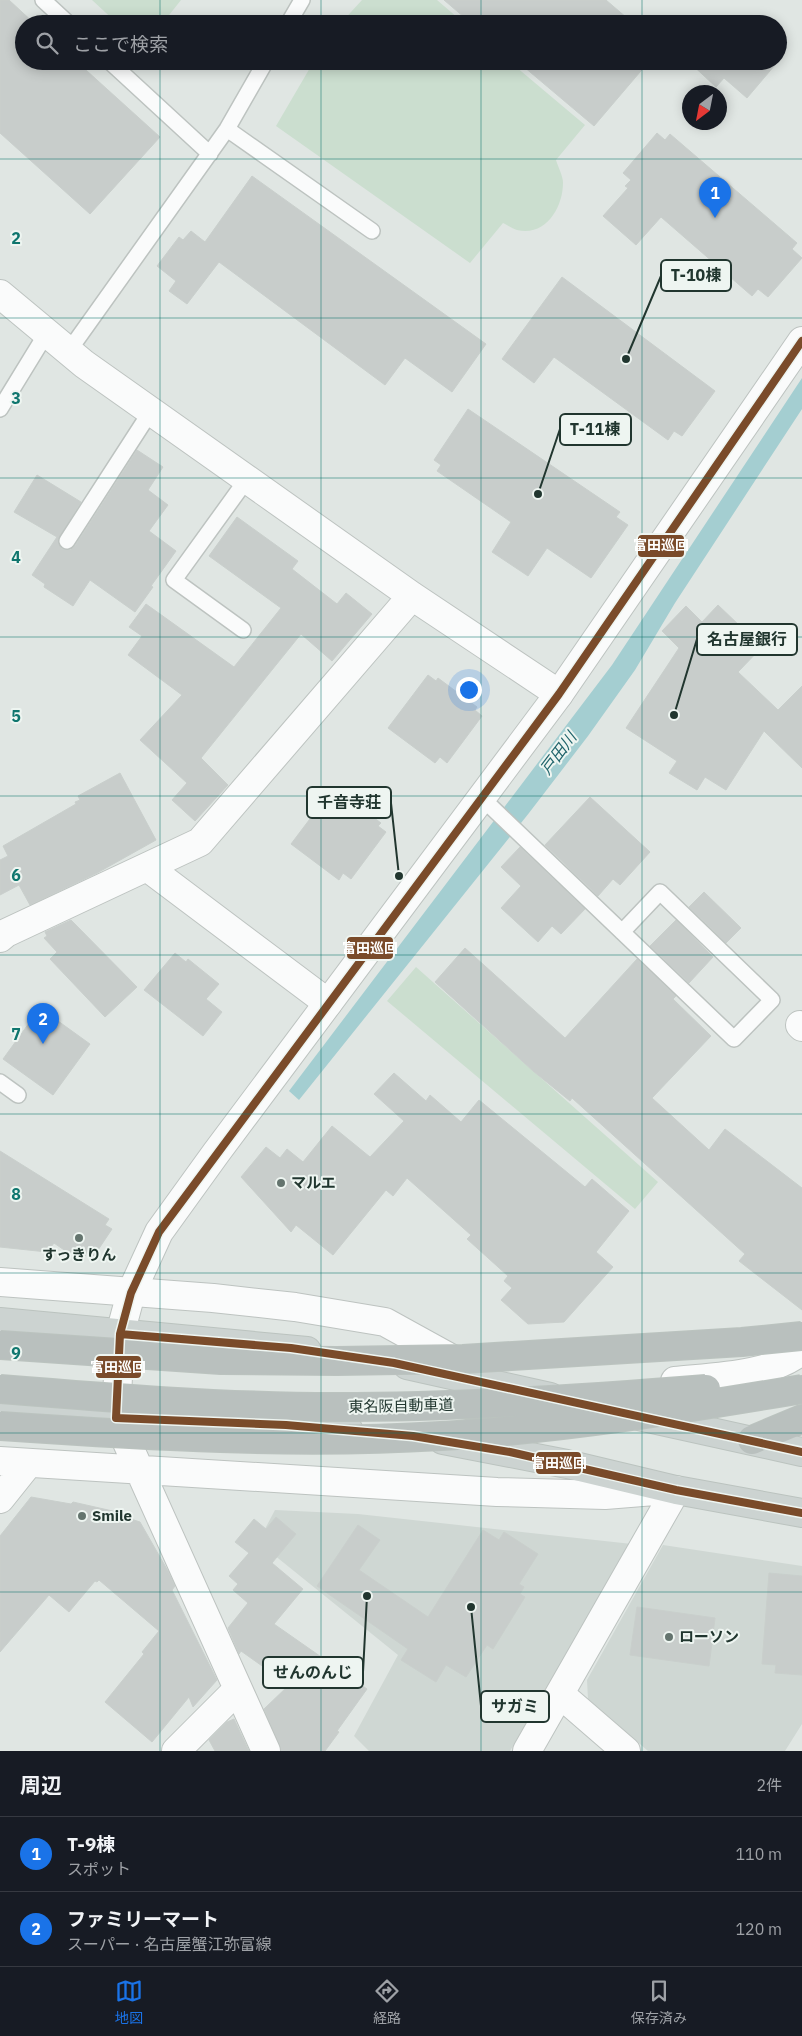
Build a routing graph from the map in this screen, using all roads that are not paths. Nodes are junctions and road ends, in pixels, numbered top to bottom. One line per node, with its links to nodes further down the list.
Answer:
1 (43, 0): 3 (lane)
2 (302, 0): 4 (lane)
3 (59, 15)
4 (293, 15)
5 (119, 70): 8 (lane)
6 (261, 70): 7 (lane)
7 (227, 129): 8 (lane); 9 (lane)
8 (210, 154): 13 (lane)
9 (372, 231)
10 (0, 294): 11 (street)
11 (46, 334): 13 (street); 14 (lane)
12 (802, 341): 20 (street)
13 (68, 352): 15 (street)
14 (0, 409)
15 (151, 411): 16 (street); 17 (lane)
16 (247, 479): 18 (street); 19 (lane)
17 (67, 541)
18 (412, 596): 20 (street); 22 (street)
19 (243, 630)
20 (559, 694): 21 (street)
21 (489, 805): 23 (lane); 25 (street)
22 (148, 867): 24 (street); 25 (street)
23 (622, 932): 23 (lane)
24 (2, 933)
25 (328, 1003): 29 (street)
26 (0, 1082): 27 (lane)
27 (18, 1095)
28 (0, 1282): 29 (street)
29 (131, 1293): 31 (street); 35 (street)
30 (1, 1328): 31 (main road); 32 (highway, bridge)
31 (120, 1334): 35 (main road); 40 (street)
32 (802, 1336)
33 (802, 1350): 38 (street)
34 (802, 1381): 36 (highway, 東名阪自動車道, bridge)
35 (494, 1384): 38 (main road)
36 (0, 1389)
37 (802, 1389): 42 (highway, bridge)
38 (582, 1404): 43 (main road)
39 (0, 1409): 40 (main road)
40 (116, 1418): 47 (street); 48 (main road)
41 (802, 1419): 43 (highway)
42 (0, 1426)
43 (752, 1440): 44 (main road)
44 (802, 1452)
45 (0, 1461): 46 (street)
46 (28, 1464): 47 (street); 49 (street)
47 (140, 1471): 48 (street); 51 (street)
48 (676, 1490): 50 (main road); 52 (street)
49 (0, 1499)
50 (802, 1513)
51 (236, 1690): 53 (street); 54 (street)
52 (560, 1694): 55 (street); 56 (street)
53 (176, 1751)
54 (266, 1751)
55 (527, 1751)
56 (626, 1751)

